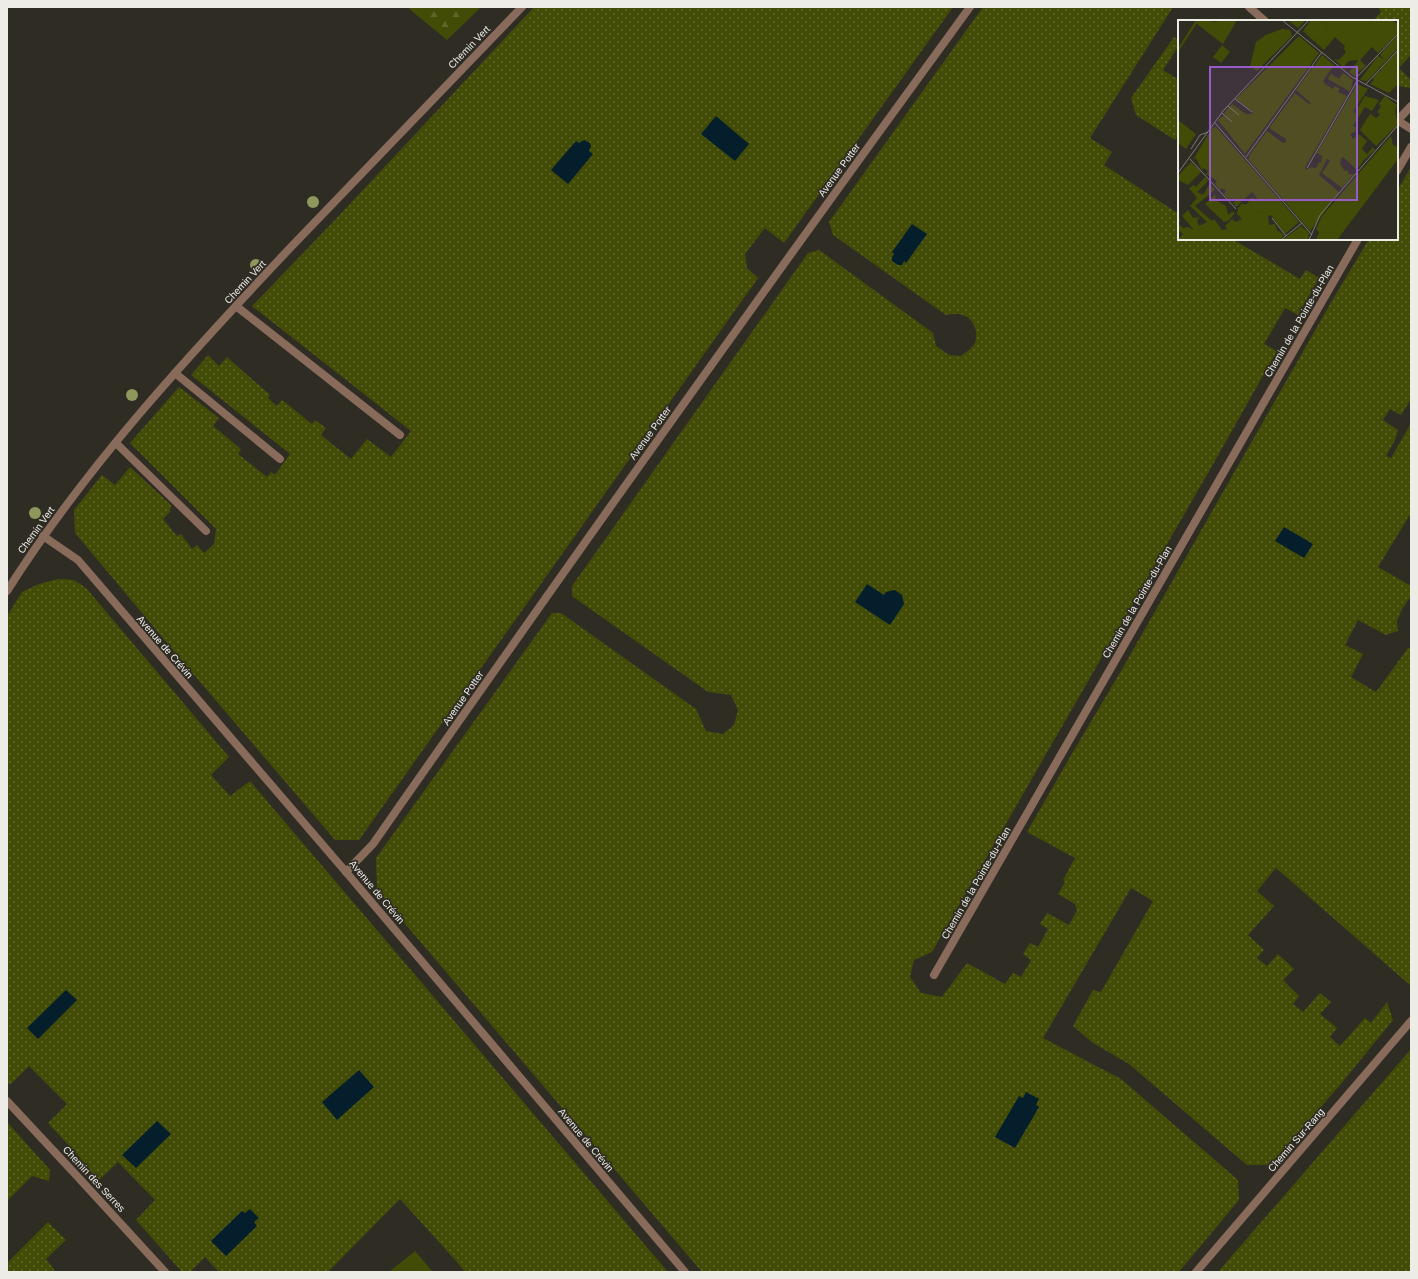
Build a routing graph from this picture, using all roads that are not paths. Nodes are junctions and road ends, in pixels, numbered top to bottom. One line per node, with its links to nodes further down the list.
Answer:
1 (522, 7): 11 (street, Chemin Vert)
2 (970, 7): 19 (street, Avenue Potter)
3 (1249, 7): 4 (street)
4 (1264, 20)
5 (1411, 106): 6 (street)
6 (1398, 120): 7 (street)
7 (1411, 129)
8 (1411, 147): 9 (street)
9 (1398, 169)
10 (1357, 240): 20 (street, Chemin de la Pointe-du-Plan)
11 (236, 306): 12 (street, Chemin Vert); 13 (street)
12 (175, 373): 14 (street, Chemin Vert); 15 (street)
13 (400, 435)
14 (116, 443): 16 (street); 17 (street, Chemin Vert)
15 (280, 460)
16 (206, 531)
17 (43, 536): 18 (street, Chemin Vert); 19 (street, Avenue de Crévin)
18 (7, 591)
19 (346, 872): 24 (street, Avenue de Crévin)
20 (934, 975)
21 (1411, 1021): 25 (street, Chemin Sur-Rang)
22 (7, 1101): 23 (street, Chemin des Serres)
23 (165, 1272)
24 (684, 1272)
25 (1196, 1272)

